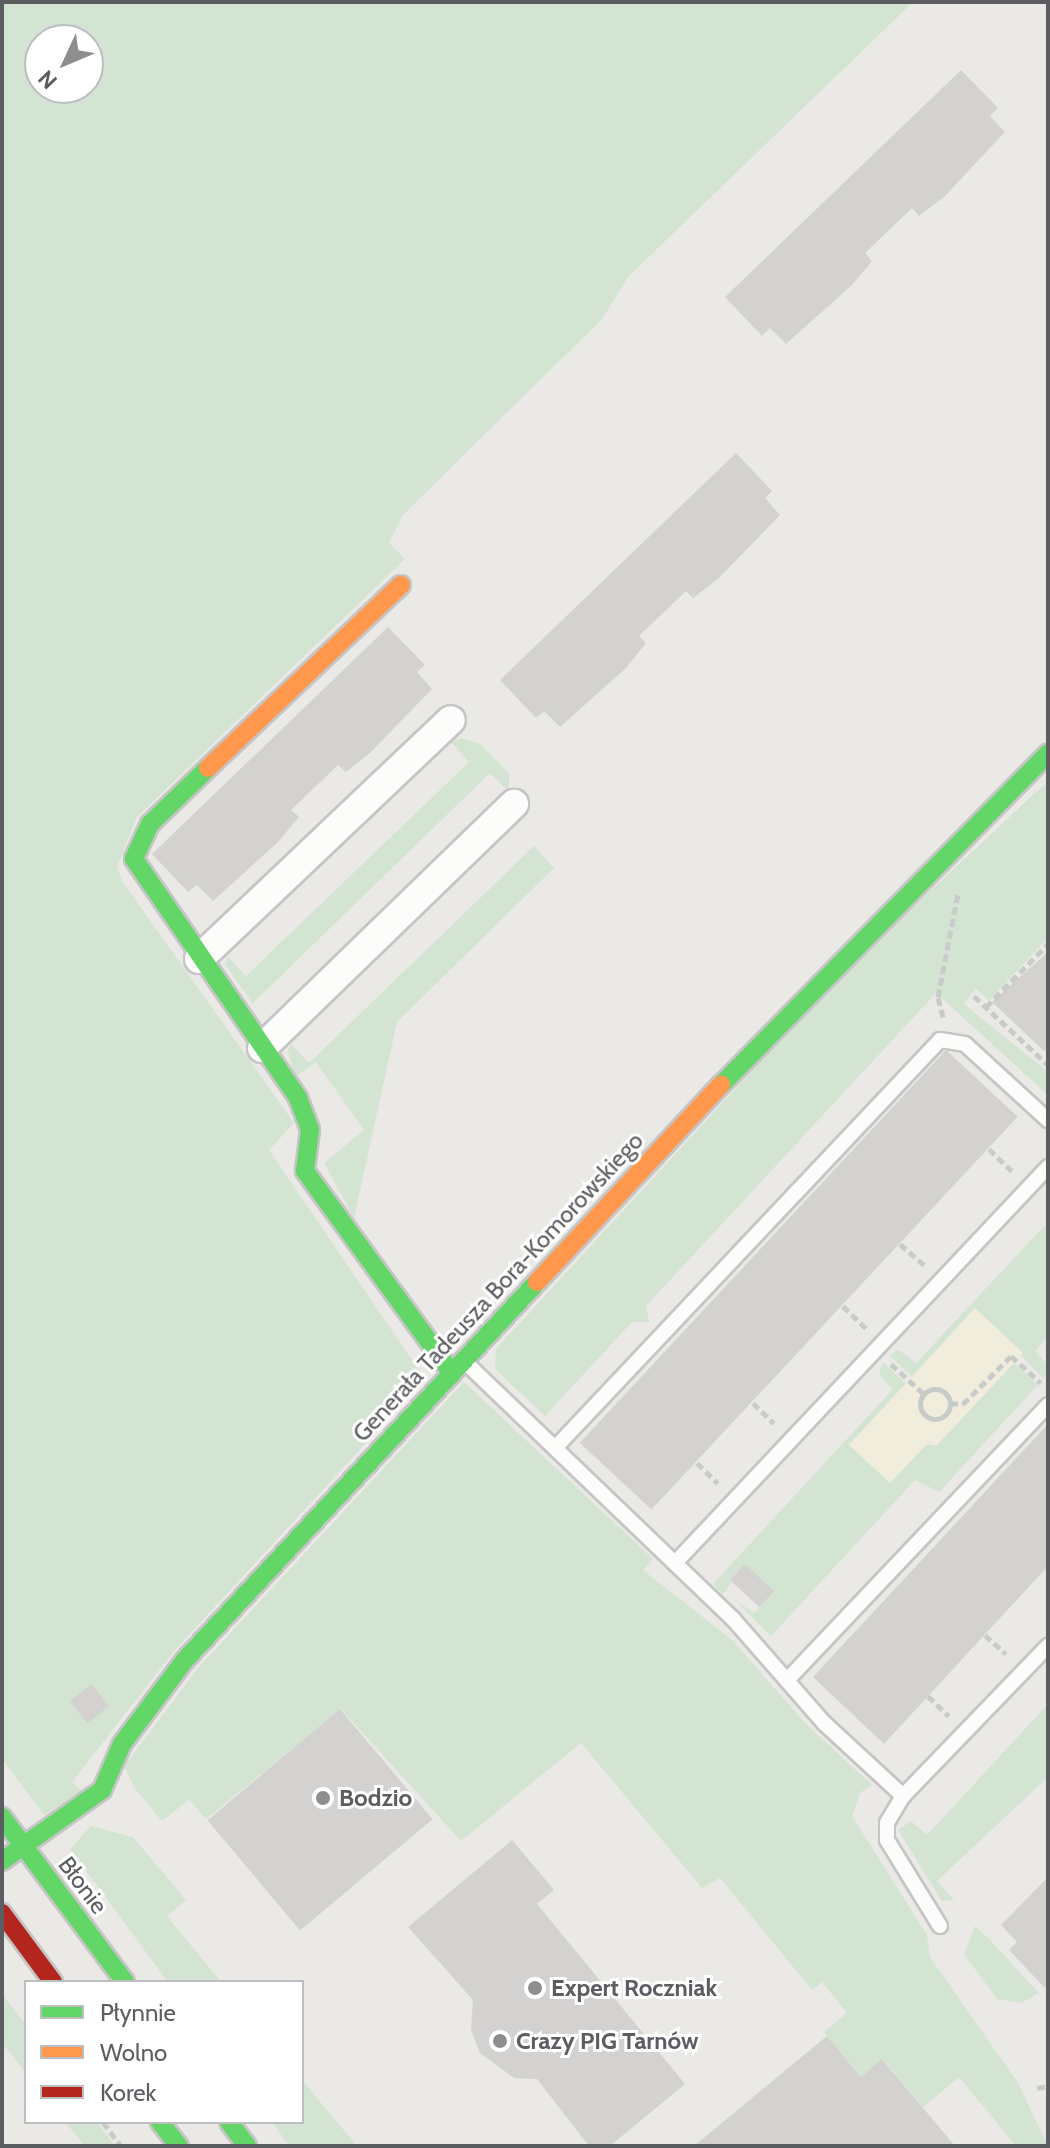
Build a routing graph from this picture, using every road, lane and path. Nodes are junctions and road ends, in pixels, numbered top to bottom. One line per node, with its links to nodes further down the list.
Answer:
1 (401, 585): 7 (street)
2 (451, 720): 7 (street)
3 (1048, 753): 27 (street, Generała Tadeusza Bora-Komorowskiego)
4 (514, 804): 11 (street)
5 (960, 880): 10 (path)
6 (1048, 944): 9 (path)
7 (199, 959): 11 (street)
8 (974, 996): 9 (path)
9 (986, 1007): 12 (path)
10 (947, 1038): 13 (lane); 33 (lane)
11 (262, 1048): 27 (street)
12 (1048, 1065)
13 (1048, 1120)
14 (989, 1149): 17 (path)
15 (1025, 1165): 17 (path)
16 (1048, 1167): 36 (lane)
17 (1016, 1175): 18 (path)
18 (1006, 1185)
19 (900, 1244): 21 (path)
20 (938, 1259): 21 (path)
21 (928, 1270): 22 (path)
22 (919, 1280)
23 (843, 1306): 25 (path)
24 (880, 1322): 25 (path)
25 (871, 1332): 26 (path)
26 (864, 1339)
27 (458, 1367): 33 (lane); 45 (street, Generała Tadeusza Bora-Komorowskiego)
28 (1048, 1389): 30 (path)
29 (753, 1403): 32 (path)
30 (950, 1403): 30 (path)
31 (1048, 1405): 40 (lane)
32 (772, 1439)
33 (555, 1448): 36 (lane)
34 (697, 1463): 35 (path)
35 (725, 1490)
36 (675, 1563): 40 (lane)
37 (985, 1635): 39 (path)
38 (1048, 1646): 43 (lane)
39 (1013, 1660)
40 (789, 1678): 43 (lane)
41 (928, 1696): 42 (path)
42 (956, 1722)
43 (903, 1796): 48 (lane)
44 (2, 1817): 45 (street, Błonie)
45 (25, 1848): 46 (street, Generała Tadeusza Bora-Komorowskiego); 50 (street, Błonie)
46 (2, 1861)
47 (2, 1913): 49 (street)
48 (940, 1926)
49 (52, 1980)
50 (124, 1980)
51 (1048, 2086): 52 (path)
52 (1037, 2088)
53 (104, 2124): 56 (path)
54 (162, 2124): 57 (street)
55 (230, 2124): 58 (street)
56 (121, 2146)
57 (179, 2146)
58 (247, 2146)

